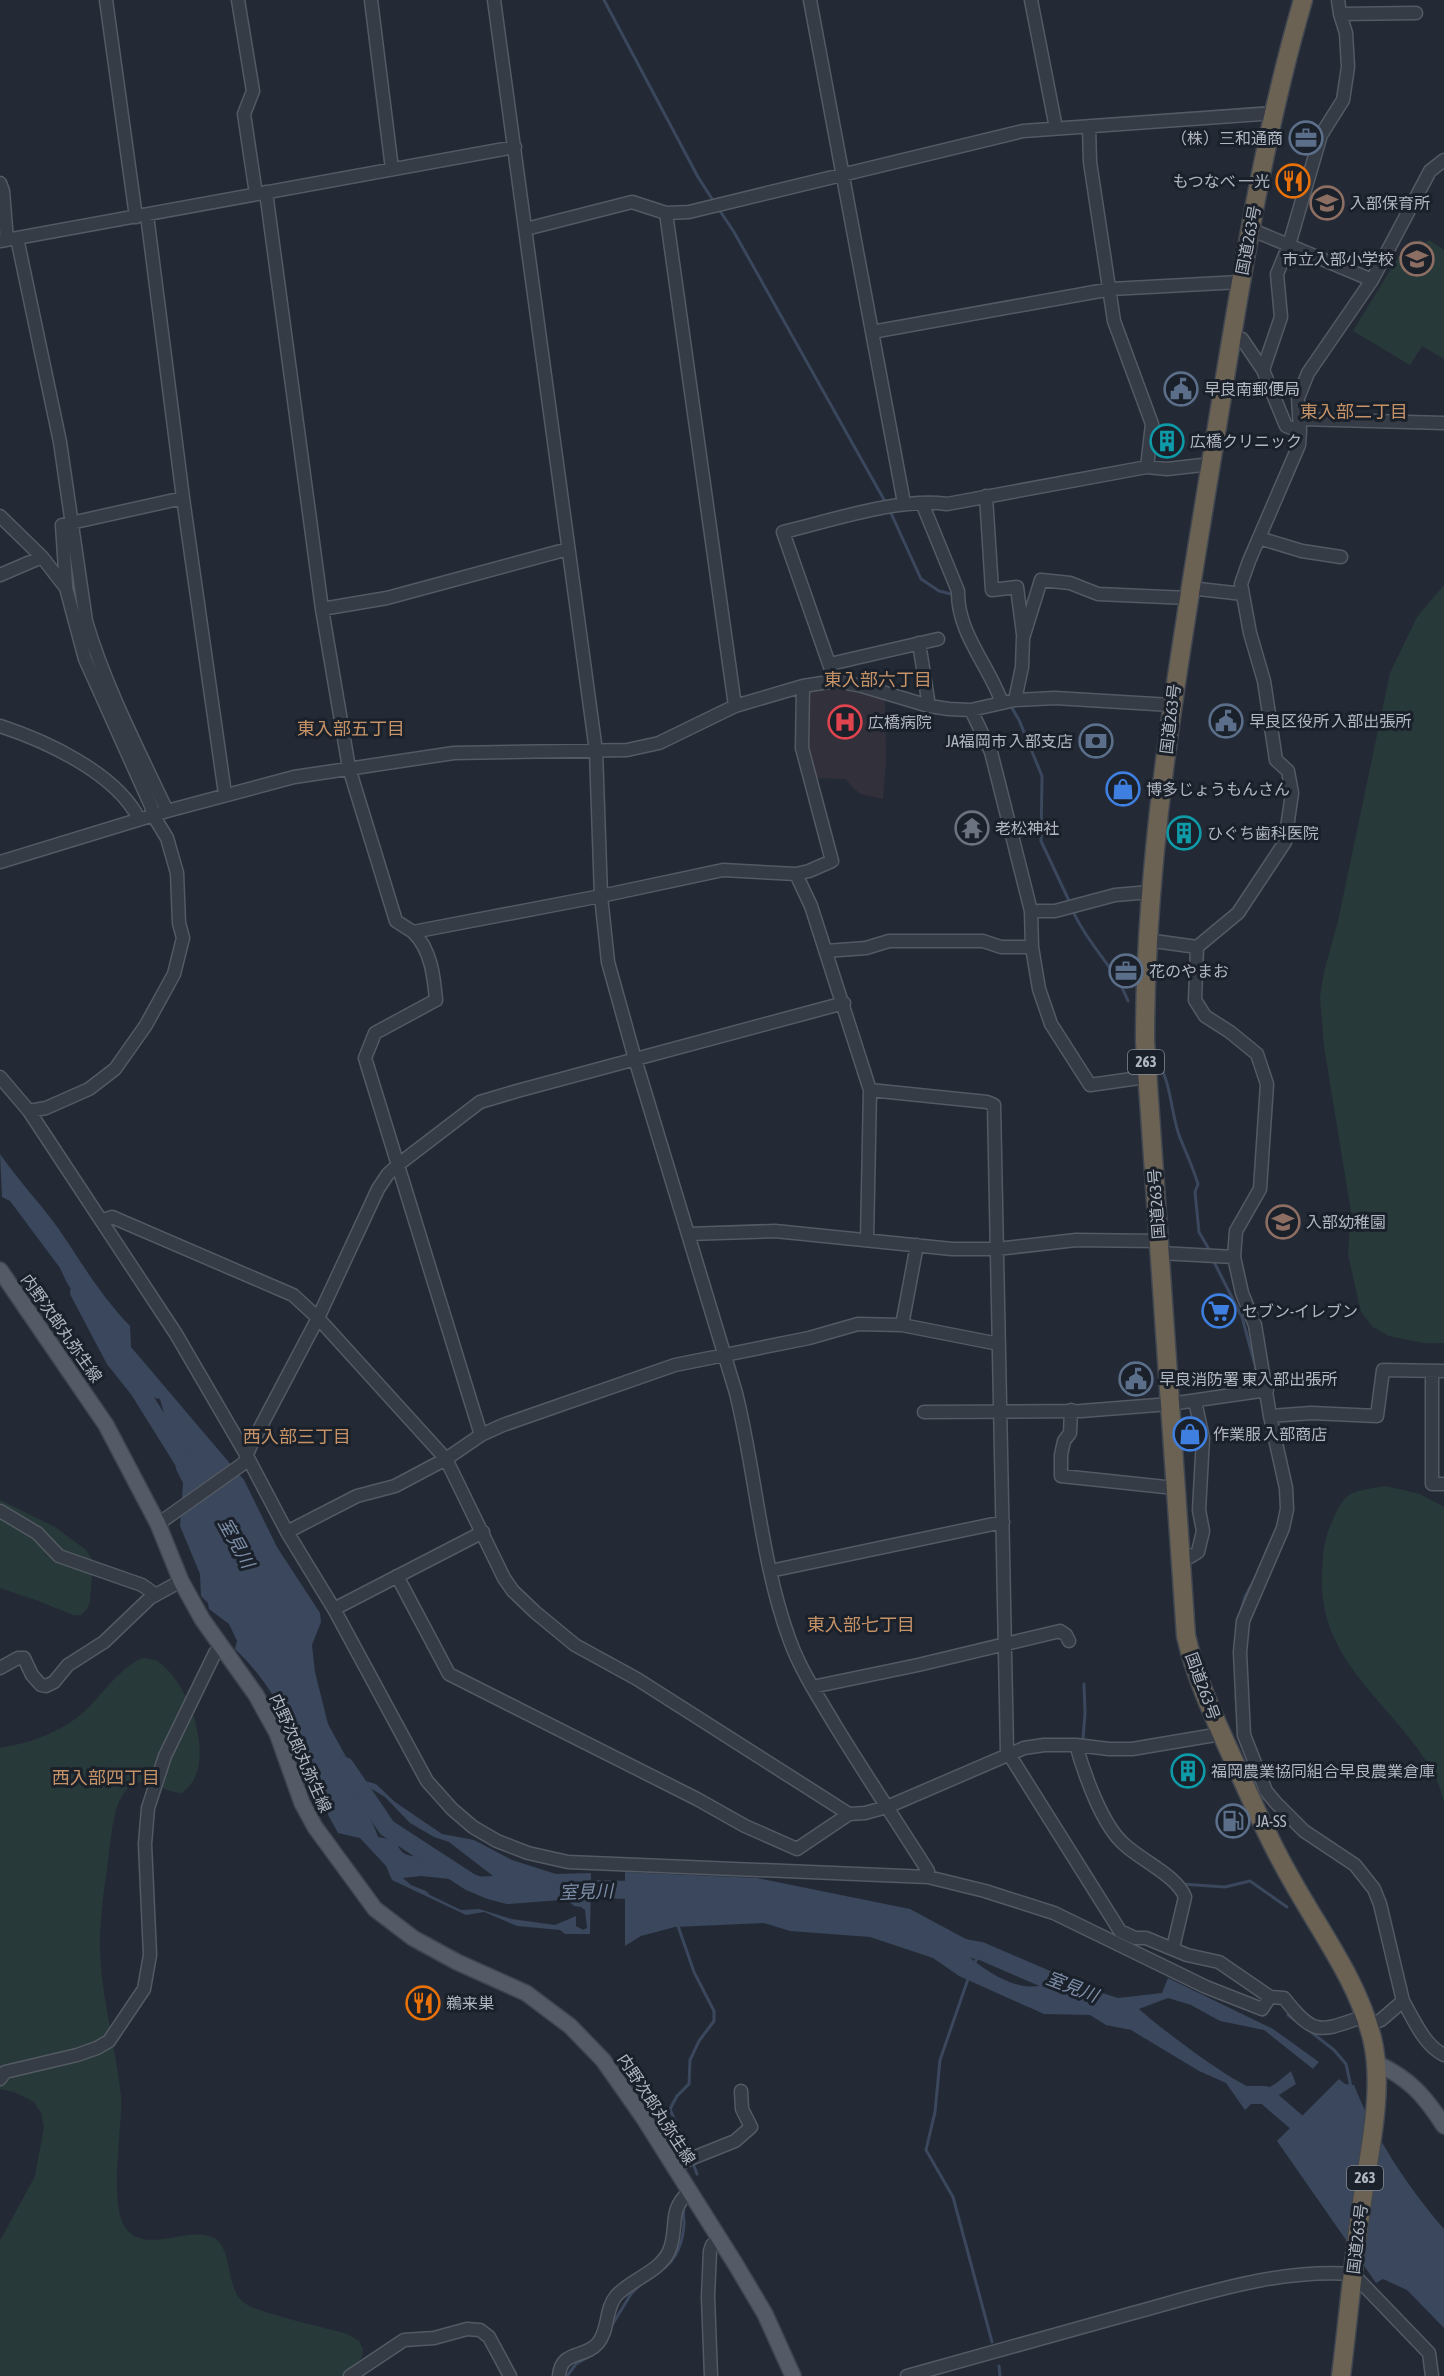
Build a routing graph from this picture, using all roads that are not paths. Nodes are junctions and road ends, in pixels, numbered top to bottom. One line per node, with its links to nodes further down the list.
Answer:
1 (106, 0): 21 (street)
2 (238, 0): 19 (street)
3 (371, 0): 16 (street)
4 (494, 0): 14 (street)
5 (810, 0): 17 (street)
6 (1031, 0): 13 (street)
7 (1304, 0): 11 (highway, 国道263号 / 263)
8 (1338, 0): 10 (street)
9 (1416, 13): 10 (street)
10 (1340, 14): 25 (street)
11 (1274, 113): 12 (street); 23 (highway, 国道263号 / 263)
12 (1089, 126): 13 (street); 28 (street)
13 (1056, 128): 17 (street)
14 (515, 147): 16 (street); 22 (street)
15 (1444, 160): 26 (street)
16 (392, 169): 19 (street)
17 (842, 174): 20 (street); 29 (street)
18 (0, 183): 24 (street)
19 (261, 193): 21 (street); 50 (street)
20 (666, 213): 22 (street); 59 (street)
21 (142, 216): 24 (street); 37 (street)
22 (526, 229): 43 (street)
23 (1250, 229): 25 (street); 27 (highway, 国道263号 / 263)
24 (8, 240): 41 (street)
25 (1289, 245): 26 (street); 31 (street)
26 (1372, 280): 33 (street)
27 (1240, 282): 28 (street); 30 (highway, 国道263号 / 263)
28 (1111, 289): 29 (street); 35 (street)
29 (872, 332): 39 (street)
30 (1231, 336): 31 (street); 34 (highway, 国道263号 / 263)
31 (1263, 370): 33 (street)
32 (1444, 423): 33 (street)
33 (1300, 425): 42 (street)
34 (1211, 464): 35 (street); 48 (highway, 国道263号 / 263)
35 (1147, 466): 36 (street)
36 (986, 496): 38 (street); 51 (street)
37 (183, 498): 41 (street); 65 (street)
38 (922, 502): 39 (street); 57 (street)
39 (901, 504): 54 (street)
40 (0, 516): 44 (street)
41 (70, 523): 47 (street); 66 (street)
42 (1258, 538): 45 (street); 49 (street)
43 (568, 549): 50 (street); 63 (street)
44 (42, 557): 46 (street); 47 (street)
45 (1341, 557)
46 (0, 575)
47 (66, 588): 67 (street)
48 (1189, 593): 49 (street); 51 (street); 58 (highway, 国道263号 / 263)
49 (1243, 594): 77 (street)
50 (322, 609): 64 (street)
51 (1023, 638): 57 (street)
52 (938, 639): 53 (street)
53 (919, 643): 54 (street); 60 (street)
54 (830, 664): 55 (street)
55 (835, 681): 56 (street); 60 (street)
56 (803, 686): 59 (street); 70 (street)
57 (1008, 702): 58 (street); 61 (street)
58 (1171, 705): 71 (highway, 国道263号 / 263)
59 (735, 706): 63 (street)
60 (929, 706): 61 (street)
61 (971, 710): 73 (street)
62 (0, 726): 68 (street)
63 (596, 751): 64 (street); 72 (street)
64 (349, 768): 65 (street); 74 (street)
65 (225, 794): 66 (street)
66 (167, 811): 67 (street)
67 (153, 815): 68 (street); 84 (street)
68 (139, 819): 69 (street)
69 (0, 862)
70 (796, 874): 72 (street); 78 (street)
71 (1150, 892): 73 (street); 75 (highway, 国道263号 / 263)
72 (601, 896): 74 (street); 80 (street)
73 (1031, 911): 76 (street)
74 (413, 932): 85 (street)
75 (1147, 940): 77 (street); 82 (highway, 国道263号 / 263)
76 (1032, 947): 78 (street); 82 (street)
77 (1197, 947): 92 (street)
78 (826, 951): 79 (street)
79 (844, 1004): 80 (street); 83 (street)
80 (635, 1059): 85 (street); 87 (street)
81 (0, 1077): 84 (street)
82 (1146, 1077): 90 (highway, 国道263号 / 263)
83 (870, 1090): 88 (street); 91 (street)
84 (29, 1112): 86 (street)
85 (399, 1164): 94 (street); 106 (street)
86 (103, 1220): 94 (street); 108 (street)
87 (688, 1234): 88 (street); 97 (street)
88 (867, 1240): 89 (street)
89 (917, 1245): 91 (street); 95 (street)
90 (1160, 1247): 91 (street); 92 (street); 101 (highway, 国道263号 / 263)
91 (997, 1249): 96 (street)
92 (1234, 1257): 99 (street)
93 (1, 1273): 112 (main road, 内野次郎丸弥生線)
94 (318, 1318): 107 (street); 108 (street)
95 (902, 1326): 96 (street); 97 (street)
96 (999, 1344): 103 (street)
97 (725, 1355): 106 (street); 117 (street)
98 (1438, 1371): 105 (street); 109 (street)
99 (1267, 1390): 100 (street); 105 (street)
100 (1195, 1401): 101 (street); 116 (street)
101 (1170, 1404): 102 (street); 110 (highway, 国道263号 / 263)
102 (1071, 1410): 103 (street); 110 (street)
103 (1001, 1411): 104 (street); 113 (street)
104 (924, 1412)
105 (1270, 1416): 127 (street)
106 (481, 1435): 107 (street)
107 (446, 1459): 114 (street); 115 (street)
108 (246, 1460): 112 (street); 114 (street)
109 (1444, 1484)
110 (1175, 1488): 116 (highway, 国道263号 / 263)
111 (0, 1510): 120 (street)
112 (160, 1522): 119 (main road, 内野次郎丸弥生線)
113 (1003, 1522): 117 (street); 123 (street)
114 (287, 1532): 121 (street)
115 (483, 1532): 118 (street); 131 (street)
116 (1180, 1556): 127 (highway, 国道263号 / 263)
117 (770, 1571): 126 (street)
118 (397, 1576): 121 (street); 131 (street)
119 (181, 1581): 120 (street); 124 (main road, 内野次郎丸弥生線)
120 (156, 1595): 125 (street)
121 (334, 1609): 132 (street)
122 (1069, 1641): 123 (street)
123 (1005, 1644): 126 (street); 129 (street)
124 (220, 1647): 139 (street); 142 (main road, 内野次郎丸弥生線)
125 (0, 1668)
126 (812, 1687): 130 (street)
127 (1231, 1736): 128 (street); 135 (street); 136 (highway, 国道263号 / 263)
128 (1076, 1745): 129 (street); 133 (street)
129 (1009, 1755): 130 (street); 133 (street)
130 (887, 1807): 131 (street); 132 (street)
131 (849, 1814)
132 (928, 1877): 134 (street)
133 (1173, 1948): 134 (street)
134 (1270, 1997): 136 (street)
135 (1403, 2001): 136 (street); 137 (street)
136 (1366, 2021): 138 (highway, 国道263号 / 263)
137 (1444, 2055)
138 (1376, 2063): 141 (main road); 145 (highway, 国道263号 / 263)
139 (1, 2077)
140 (741, 2091): 142 (street)
141 (1444, 2126)
142 (680, 2165): 143 (main road, 内野次郎丸弥生線)
143 (689, 2192): 144 (main road, 内野次郎丸弥生線); 148 (street)
144 (719, 2240): 149 (street); 150 (main road, 内野次郎丸弥生線)
145 (1353, 2268): 151 (street); 152 (highway, 国道263号 / 263); 153 (street)
146 (350, 2376): 147 (street)
147 (510, 2376)
148 (559, 2376)
149 (711, 2376)
150 (793, 2376)
151 (907, 2376)
152 (1341, 2376)
153 (1432, 2376)

